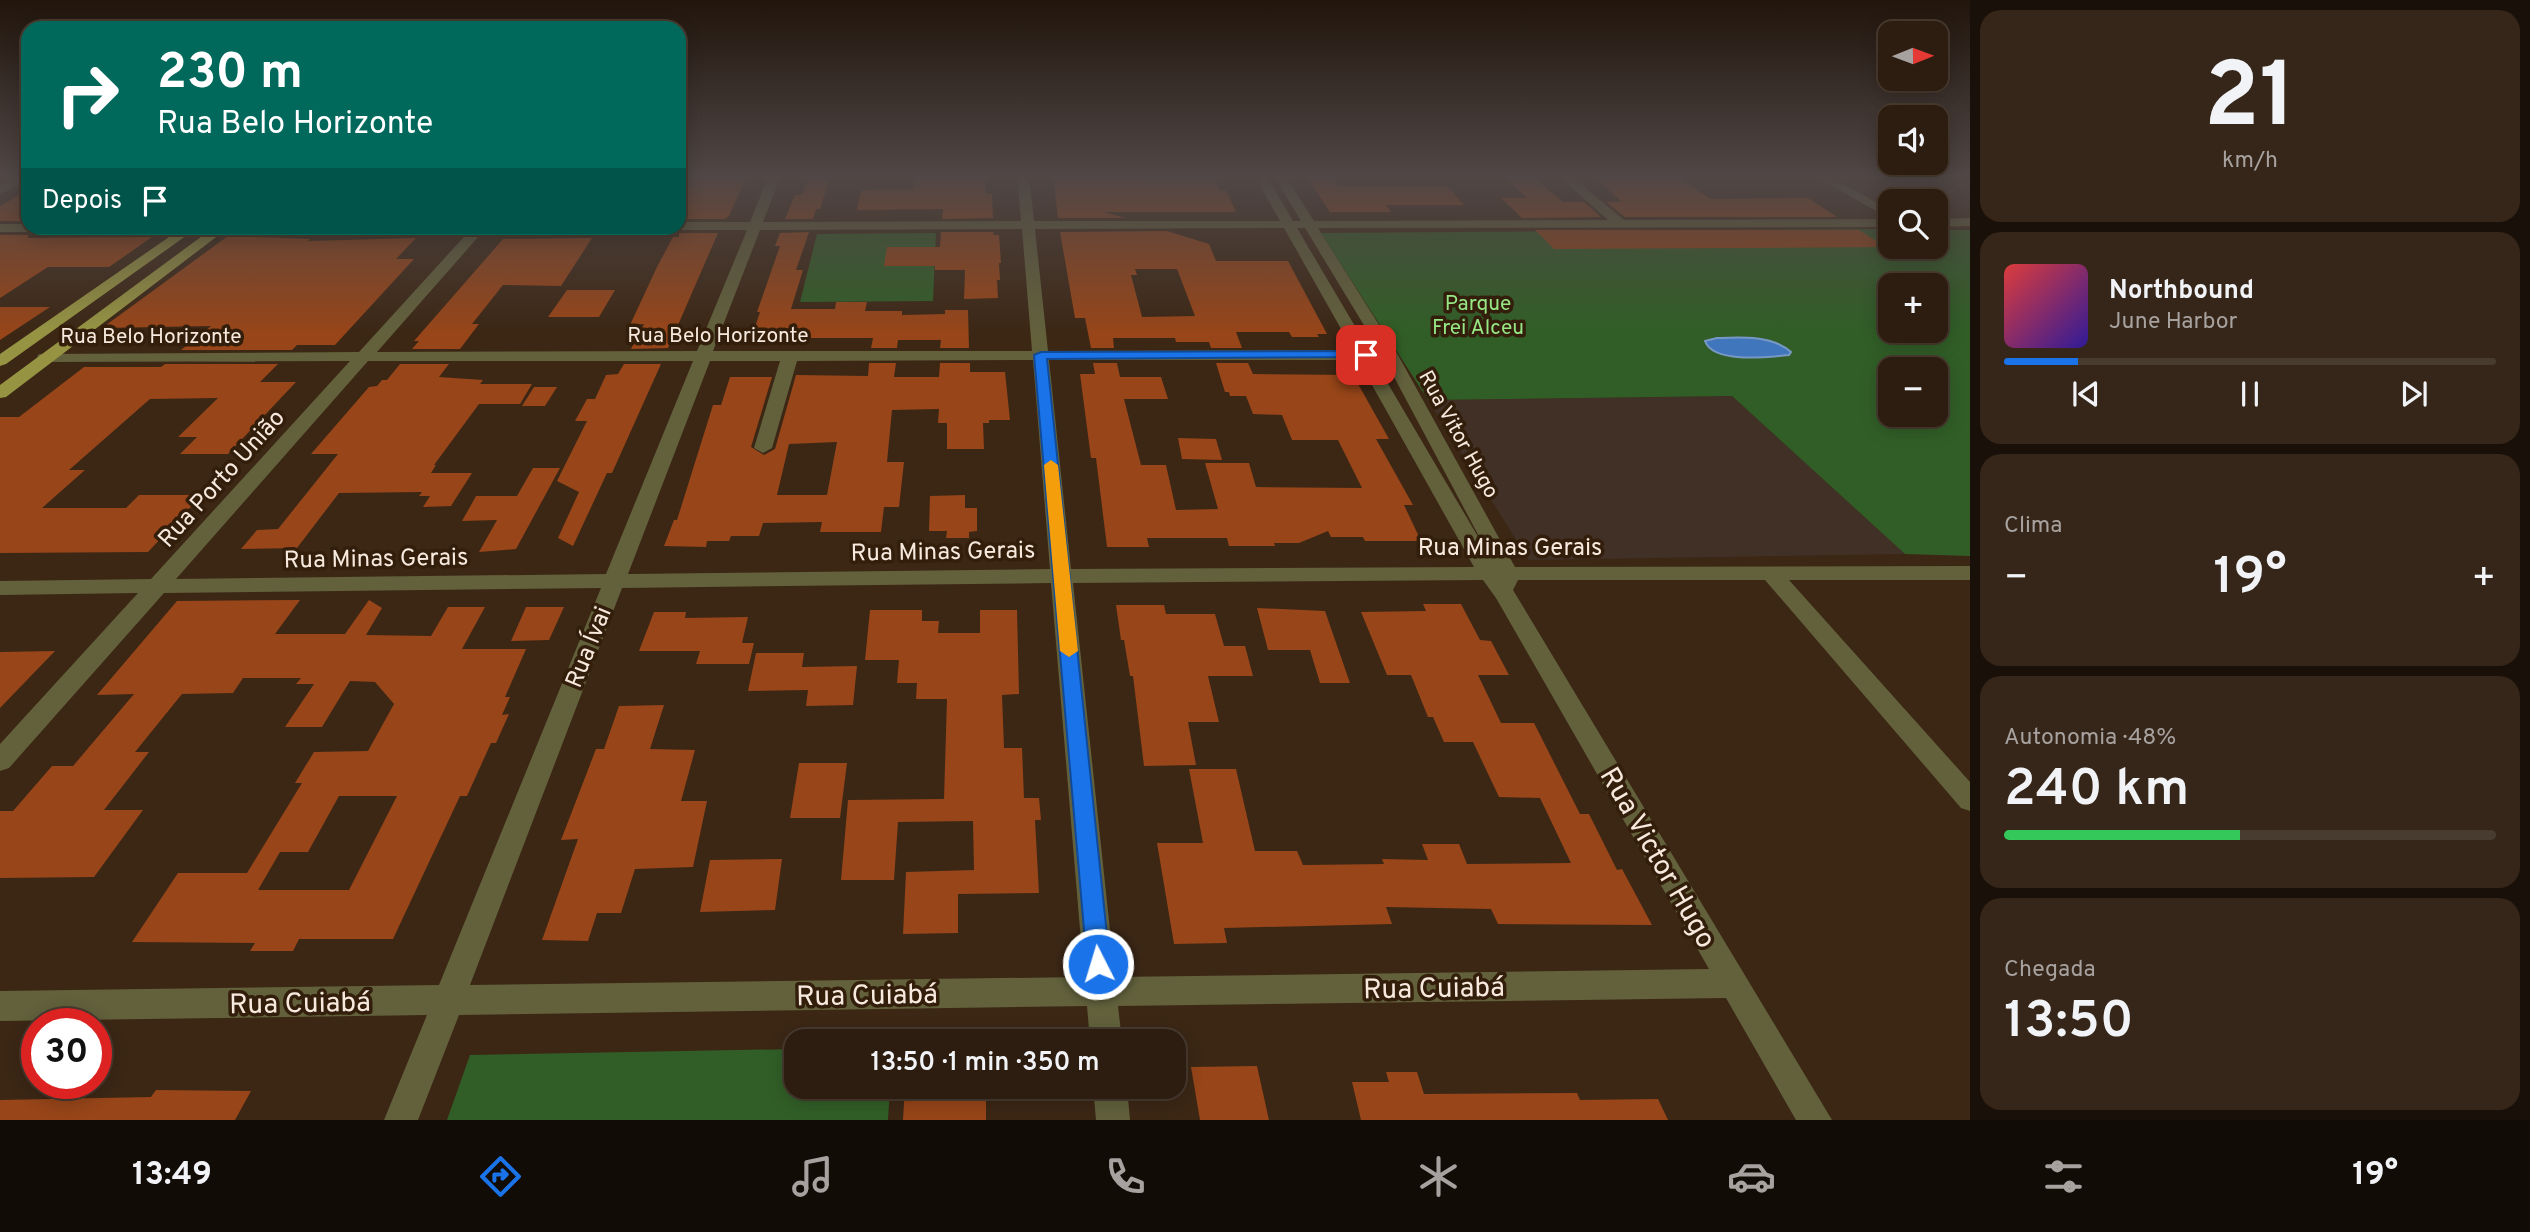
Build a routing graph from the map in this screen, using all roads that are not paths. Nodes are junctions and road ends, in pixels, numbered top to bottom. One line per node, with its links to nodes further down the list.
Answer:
1 (754, 227): 14 (street, Rua Ívai)
2 (1028, 227): 10 (street)
3 (1291, 227): 11 (street, Rua Vitor Hugo)
4 (1311, 227): 12 (street, Rua Vitor Hugo)
5 (0, 228): 6 (street)
6 (21, 228)
7 (181, 235): 17 (main road)
8 (210, 235): 16 (main road)
9 (473, 235): 13 (street, Rua Porto União)
10 (1041, 355): 11 (street, Rua Belo Horizonte); 15 (street, Rua Belo Horizonte); 22 (street)
11 (1366, 355): 12 (street, Rua Belo Horizonte); 23 (street, Rua Vitor Hugo)
12 (1390, 355): 23 (street, Rua Vitor Hugo)
13 (363, 356): 14 (street, Rua Belo Horizonte); 16 (street, Rua Belo Horizonte); 25 (street, Rua Porto União)
14 (704, 356): 15 (street, Rua Belo Horizonte); 24 (street, Rua Ívai)
15 (790, 356): 19 (street)
16 (45, 357): 18 (main road)
17 (0, 361)
18 (0, 393)
19 (763, 448)
20 (1771, 573): 21 (street, Rua Minas Gerais); 23 (street, Rua Minas Gerais); 28 (street)
21 (1970, 573)
22 (1062, 576): 23 (street, Rua Minas Gerais); 24 (street, Rua Minas Gerais); 30 (street)
23 (1501, 580): 29 (street, Rua Victor Hugo)
24 (614, 581): 25 (street, Rua Minas Gerais); 31 (street, Rua Ívai)
25 (157, 586): 26 (street, Rua Minas Gerais); 27 (street, Rua Porto União)
26 (0, 588)
27 (0, 761)
28 (1970, 800)
29 (1733, 983): 30 (street, Rua Cuiabá); 37 (street, Rua Victor Hugo)
30 (1101, 991): 31 (street, Rua Cuiabá); 33 (street)
31 (448, 1000): 32 (street, Rua Cuiabá); 35 (street, Rua Ívai)
32 (0, 1006)
33 (1105, 1029)
34 (1111, 1099): 36 (street)
35 (401, 1120)
36 (1113, 1120)
37 (1815, 1120)

